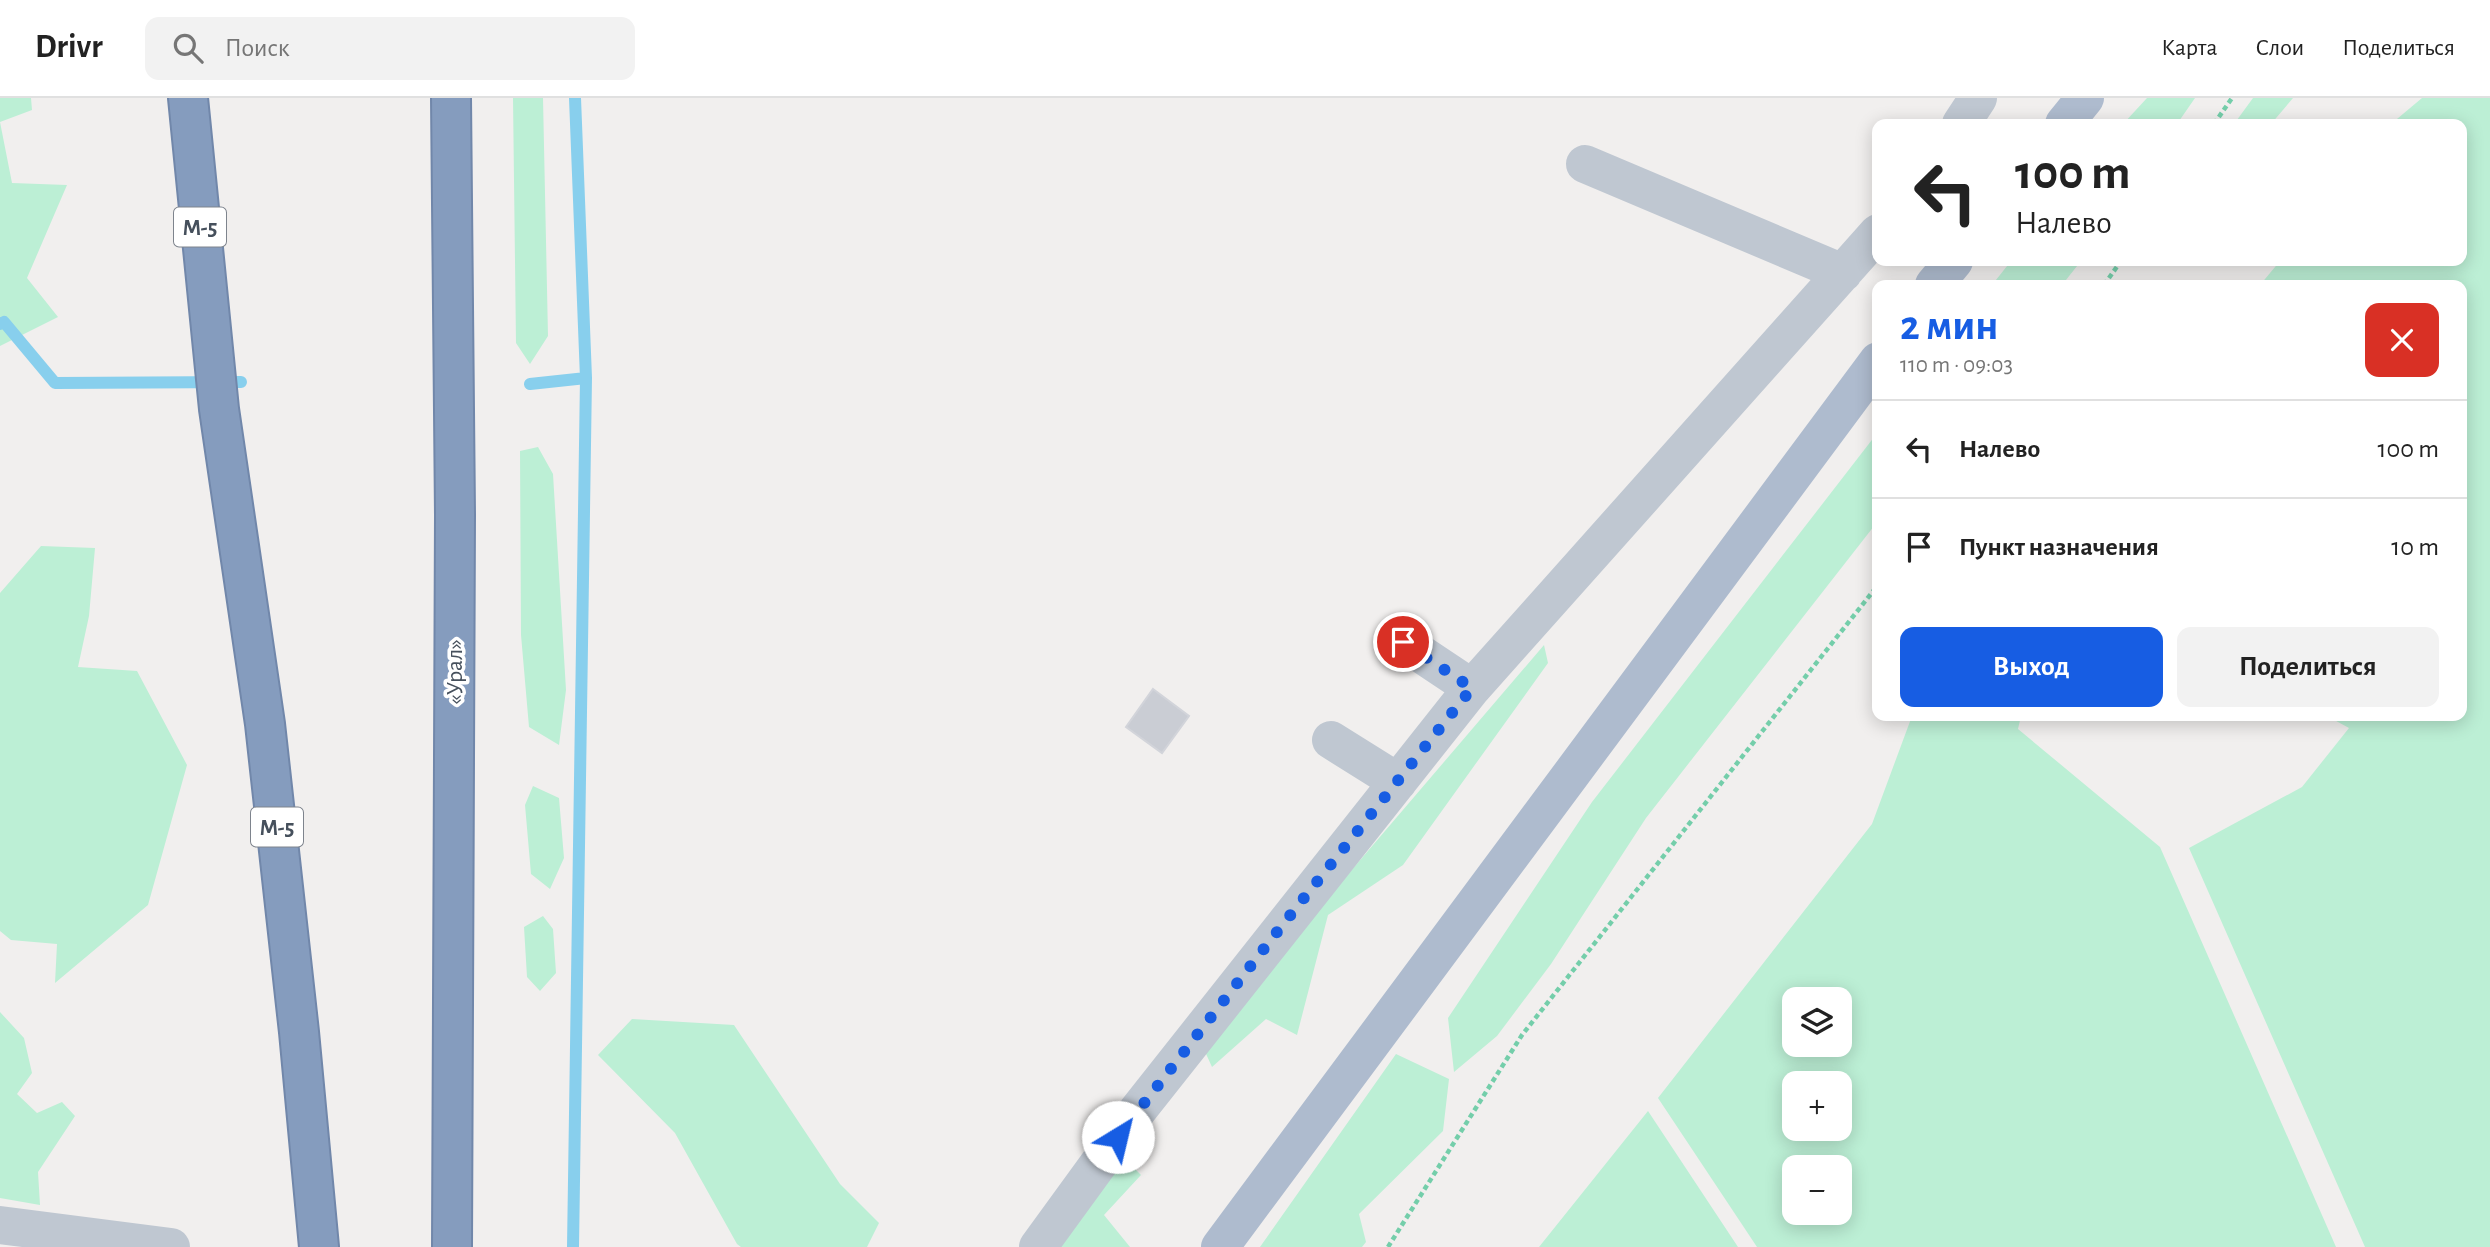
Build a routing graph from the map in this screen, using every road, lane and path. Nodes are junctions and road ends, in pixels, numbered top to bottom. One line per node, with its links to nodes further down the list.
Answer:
1 (188, 98): 11 (highway, М-5)
2 (206, 98): 11 (highway)
3 (430, 98): 13 (highway)
4 (451, 98): 13 (highway, «Урал»)
5 (1978, 98): 8 (lane)
6 (2085, 98): 9 (main road)
7 (2232, 98): 10 (path)
8 (1964, 119)
9 (2068, 119)
10 (2217, 119)
11 (193, 157): 26 (highway, М-5)
12 (1585, 164): 16 (lane)
13 (453, 209): 27 (highway, «Урал»)
14 (1872, 240): 16 (lane)
15 (1950, 266): 17 (main road)
16 (1843, 273): 21 (lane)
17 (1938, 280)
18 (1872, 369): 29 (main road)
19 (1872, 592): 30 (path)
20 (1403, 642): 21 (lane)
21 (1472, 688): 23 (lane)
22 (1331, 740): 23 (lane)
23 (1398, 782): 28 (lane)
24 (0, 1225): 25 (lane)
25 (171, 1247)
26 (319, 1247)
27 (452, 1247)
28 (1038, 1247)
29 (1220, 1247)
30 (1388, 1247)

